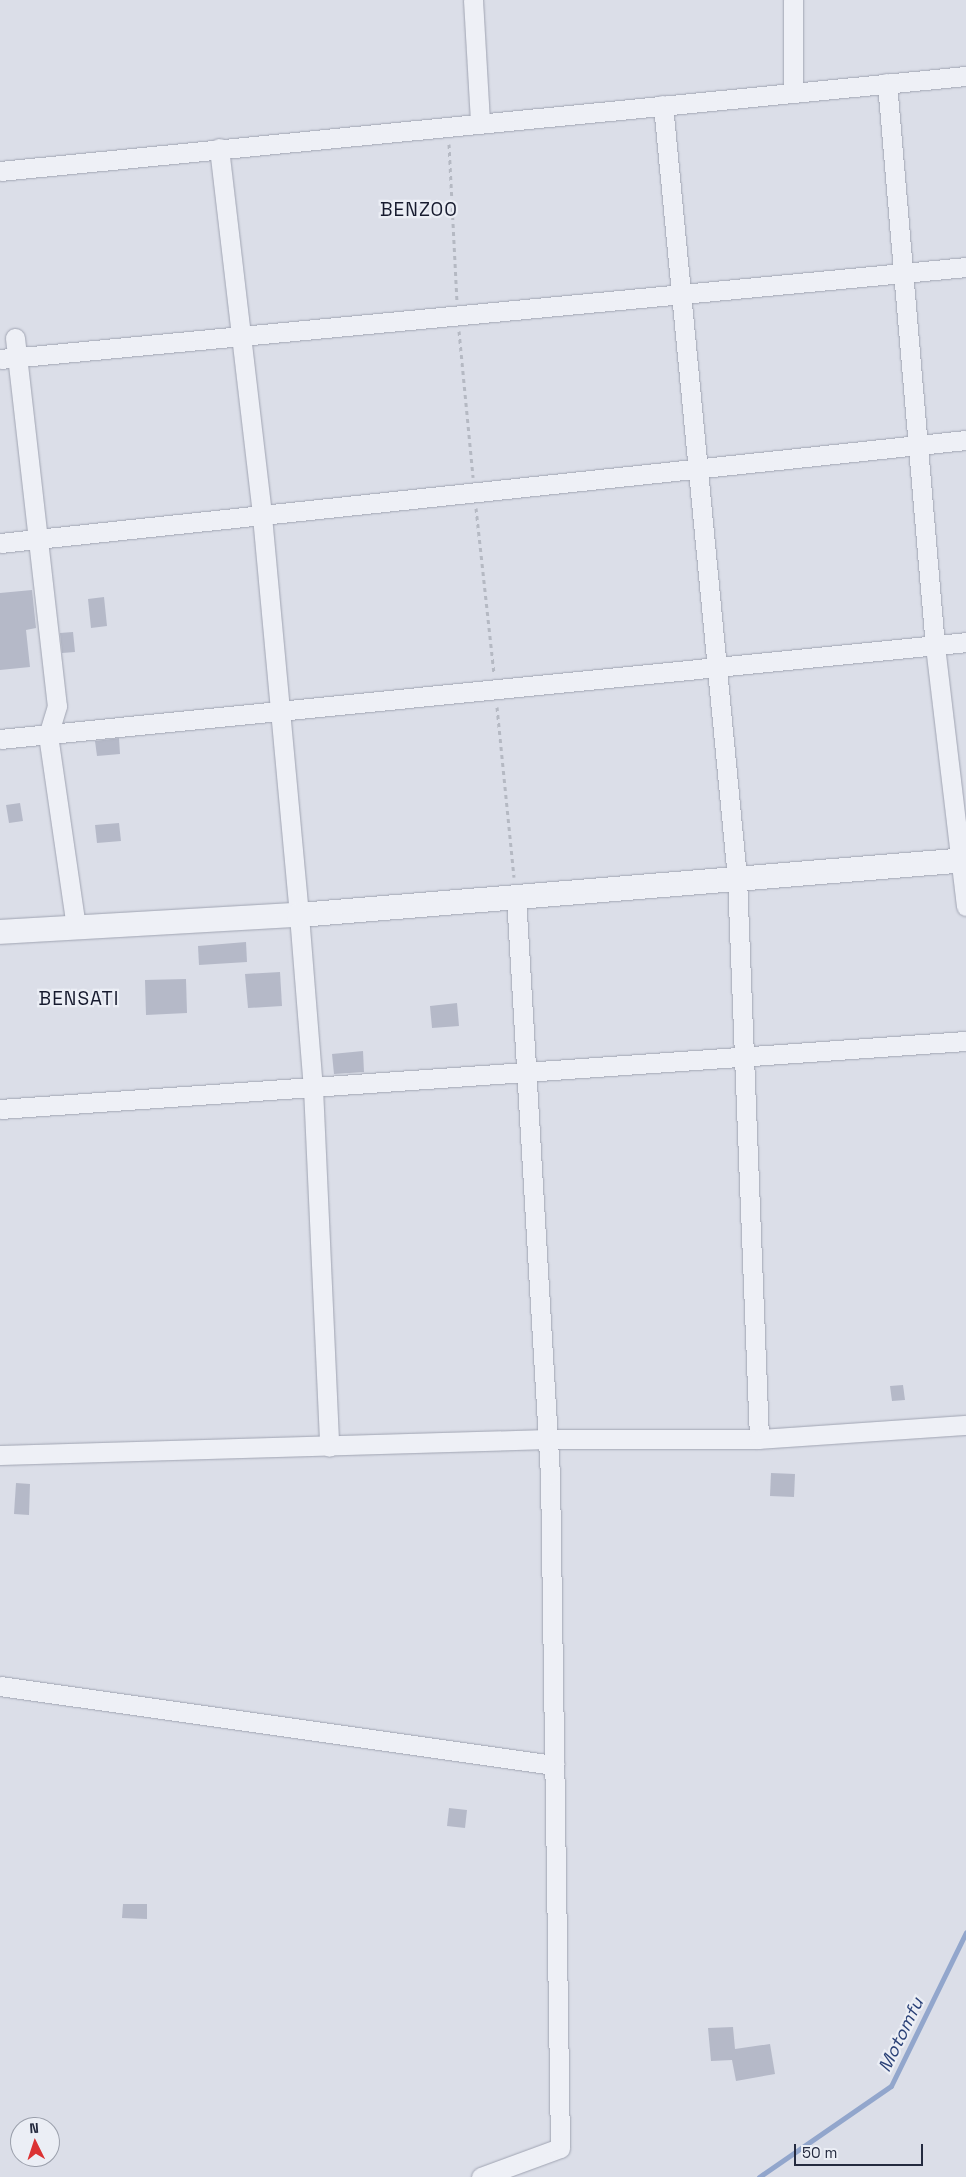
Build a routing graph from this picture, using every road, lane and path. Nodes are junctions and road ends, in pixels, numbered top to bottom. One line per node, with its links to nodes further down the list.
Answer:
1 (473, 0): 7 (street)
2 (793, 0): 5 (street)
3 (966, 76): 4 (street)
4 (887, 84): 5 (street); 11 (street)
5 (793, 93): 6 (street)
6 (663, 105): 7 (street); 12 (street)
7 (480, 123): 8 (street)
8 (219, 148): 9 (street); 13 (street)
9 (0, 171)
10 (966, 267): 11 (street)
11 (903, 273): 12 (street); 16 (street)
12 (682, 294): 13 (street); 17 (street)
13 (241, 334): 14 (street); 18 (street)
14 (11, 352): 19 (street)
15 (966, 440): 16 (street)
16 (919, 445): 17 (street); 22 (street)
17 (698, 469): 18 (street); 23 (street)
18 (262, 516): 19 (street); 24 (street)
19 (40, 540): 20 (street); 25 (street)
20 (0, 543)
21 (966, 642): 22 (street)
22 (935, 646): 23 (street); 27 (street)
23 (716, 668): 24 (street); 28 (street)
24 (279, 714): 25 (street); 31 (street)
25 (48, 735): 26 (street); 32 (street)
26 (0, 739)
27 (963, 861): 28 (street); 30 (street)
28 (737, 878): 29 (street); 35 (street)
29 (516, 896): 31 (street); 36 (street)
30 (966, 906)
31 (299, 915): 32 (street); 37 (street)
32 (76, 927): 33 (street)
33 (0, 932)
34 (966, 1041): 35 (street)
35 (747, 1057): 36 (street); 41 (street)
36 (526, 1074): 37 (street); 40 (street)
37 (313, 1088): 38 (street); 42 (street)
38 (0, 1109)
39 (966, 1425): 41 (street)
40 (548, 1439): 41 (street); 42 (street); 45 (street)
41 (758, 1439)
42 (329, 1447): 43 (street)
43 (0, 1455)
44 (0, 1686): 45 (street)
45 (554, 1765): 46 (street)
46 (481, 2177)

